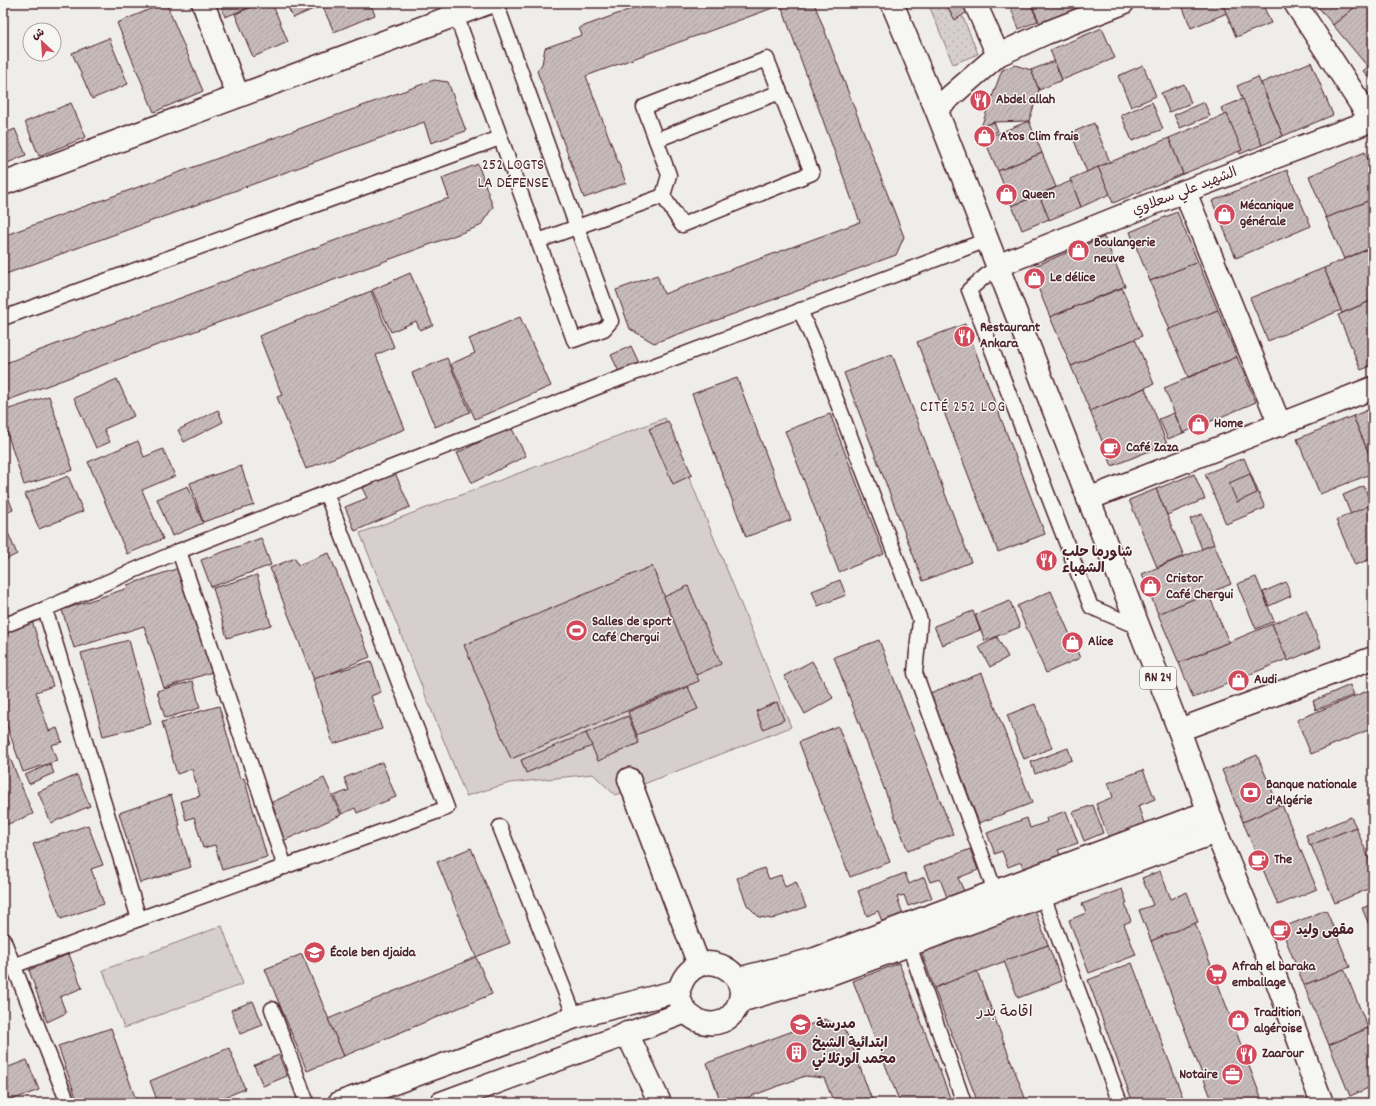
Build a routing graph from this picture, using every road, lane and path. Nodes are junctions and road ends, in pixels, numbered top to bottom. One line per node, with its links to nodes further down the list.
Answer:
1 (203, 3): 11 (main road)
2 (488, 3): 8 (main road)
3 (496, 3): 19 (lane)
4 (892, 3): 12 (main road, RN 24)
5 (975, 3): 9 (main road)
6 (1123, 3): 9 (main road)
7 (1295, 3): 13 (main road)
8 (456, 15): 11 (main road); 14 (lane)
9 (998, 55): 12 (main road)
10 (780, 92): 15 (lane); 15 (lane); 18 (lane)
11 (238, 96): 16 (main road)
12 (936, 109): 20 (main road, RN 24)
13 (1373, 121): 17 (main road, الشهيد علي سعلاوي)
14 (500, 138): 21 (lane); 24 (lane)
15 (656, 140): 18 (lane)
16 (3, 184)
17 (1185, 192): 22 (main road, الشهيد علي سعلاوي); 26 (main road)
18 (663, 196): 19 (lane)
19 (577, 227): 21 (lane); 21 (lane)
20 (987, 240): 22 (main road, RN 24); 23 (lane)
21 (538, 241)
22 (998, 266): 28 (main road, RN 24); 32 (lane)
23 (800, 310): 27 (lane); 39 (lane)
24 (3, 318)
25 (1373, 388): 26 (main road)
26 (1280, 425): 28 (main road)
27 (326, 493): 29 (lane); 38 (lane)
28 (1088, 499): 32 (main road, RN 24)
29 (179, 551): 30 (lane); 38 (lane)
30 (45, 609): 31 (lane); 41 (lane)
31 (3, 626)
32 (1138, 627): 34 (main road, RN 24)
33 (1373, 658): 34 (main road)
34 (1179, 730): 36 (main road, RN 24)
35 (629, 778): 44 (main road)
36 (1212, 822): 39 (main road); 40 (main road); 60 (main road, RN 24)
37 (500, 827): 51 (lane)
38 (285, 867): 41 (lane)
39 (995, 892): 46 (main road)
40 (1043, 896): 43 (main road); 59 (lane)
41 (139, 919): 45 (lane)
42 (3, 939): 45 (lane)
43 (909, 945): 48 (main road); 58 (lane)
44 (699, 965): 46 (main road); 47 (main road)
45 (13, 966): 53 (lane)
46 (737, 979): 48 (main road)
47 (678, 991): 50 (main road); 51 (main road)
48 (740, 1001): 50 (main road)
49 (272, 1009): 54 (lane)
50 (686, 1012): 52 (main road)
51 (575, 1017): 55 (main road)
52 (627, 1033): 56 (main road); 57 (main road)
53 (68, 1103)
54 (307, 1103)
55 (339, 1103)
56 (441, 1103)
57 (660, 1103)
58 (964, 1103)
59 (1120, 1103)
60 (1322, 1103)

